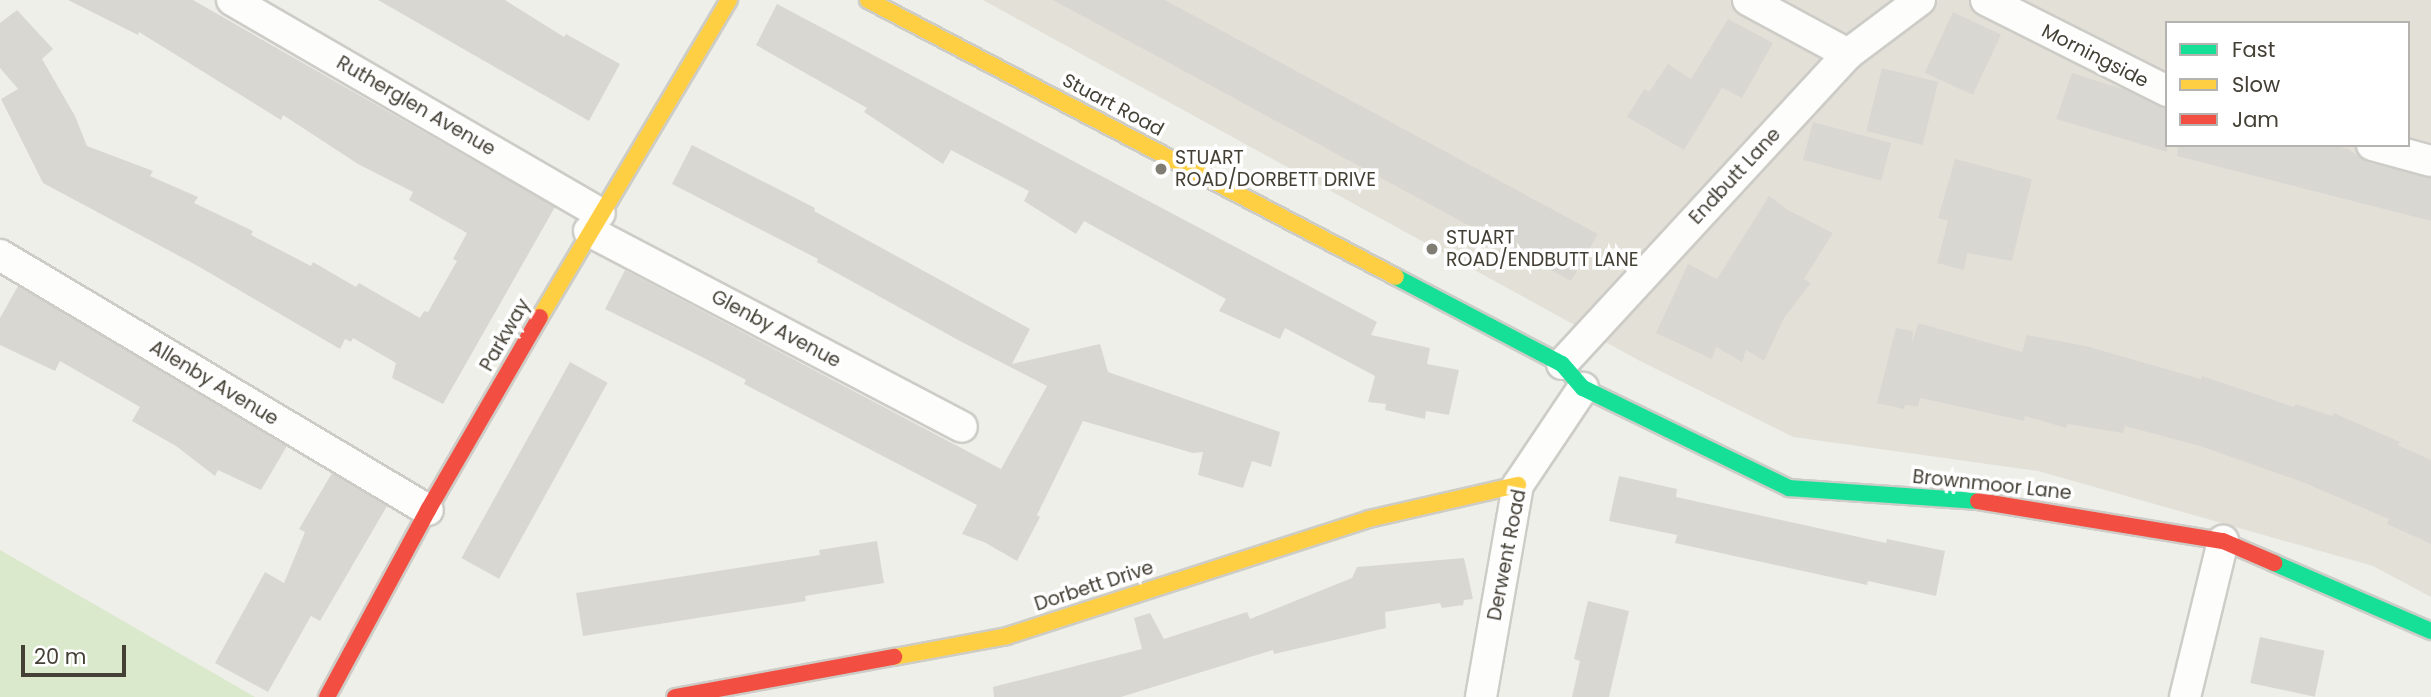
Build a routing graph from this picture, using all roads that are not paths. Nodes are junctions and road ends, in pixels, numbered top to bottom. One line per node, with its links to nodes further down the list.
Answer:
1 (232, 0): 11 (street, Rutherglen Avenue)
2 (729, 0): 11 (street, Parkway)
3 (868, 0): 13 (street, Stuart Road)
4 (1748, 0): 7 (street)
5 (1920, 0): 7 (street, Endbutt Lane)
6 (1986, 0): 8 (street, Morningside)
7 (1848, 54): 13 (street, Endbutt Lane)
8 (2165, 90)
9 (2379, 147): 10 (street)
10 (2431, 161)
11 (595, 222): 15 (street, Glenby Avenue); 17 (street, Parkway)
12 (0, 255): 17 (street, Allenby Avenue)
13 (1562, 364): 14 (street, Brownmoor Lane)
14 (1583, 388): 16 (street, Derwent Road); 18 (street, Brownmoor Lane)
15 (962, 427)
16 (1518, 485): 21 (street, Dorbett Drive); 22 (street, Derwent Road)
17 (428, 510): 20 (street, Parkway)
18 (2223, 541): 19 (street, Brownmoor Lane); 23 (street)
19 (2431, 631)
20 (327, 697)
21 (675, 697)
22 (1481, 697)
23 (2185, 697)

